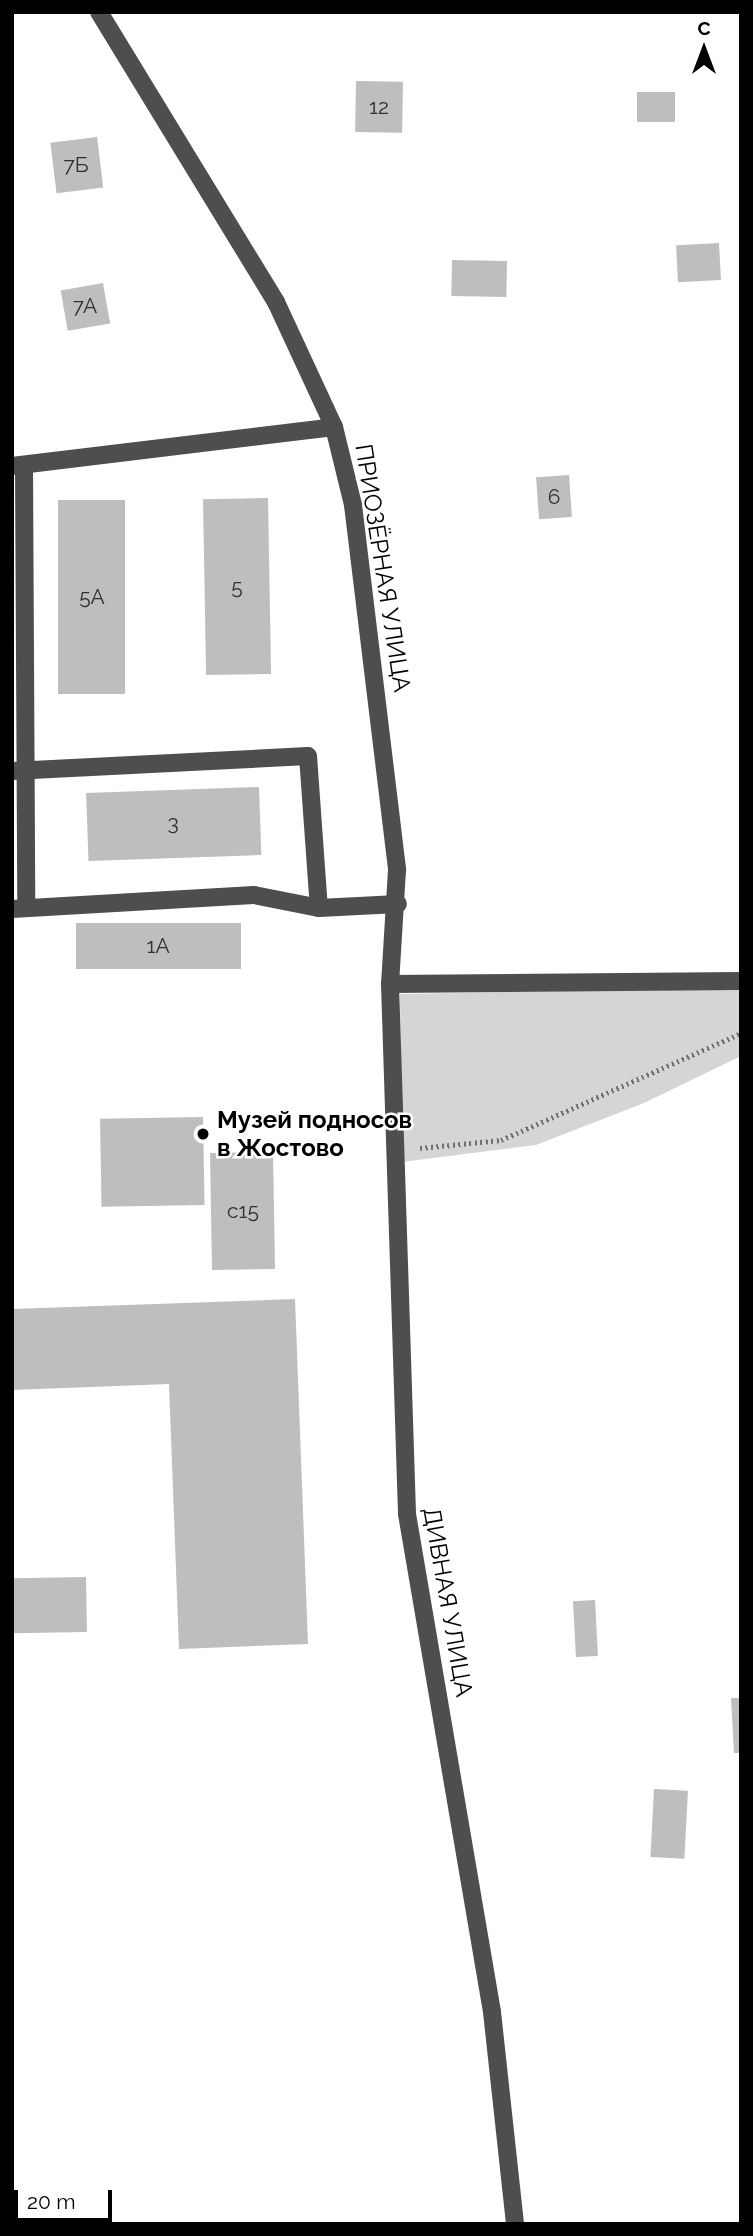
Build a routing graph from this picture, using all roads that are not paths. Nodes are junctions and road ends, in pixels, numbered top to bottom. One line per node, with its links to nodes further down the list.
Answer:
1 (99, 12): 2 (street, ПРИОЗЁРНАЯ УЛИЦА)
2 (334, 427): 3 (street); 5 (street, ПРИОЗЁРНАЯ УЛИЦА)
3 (18, 466): 4 (street)
4 (18, 771): 6 (street); 7 (street)
5 (398, 904): 7 (street); 9 (street, ПРИОЗЁРНАЯ УЛИЦА)
6 (19, 908): 7 (street)
7 (318, 908)
8 (741, 981): 9 (street)
9 (390, 984): 10 (street, ДИВНАЯ УЛИЦА)
10 (514, 2224)

